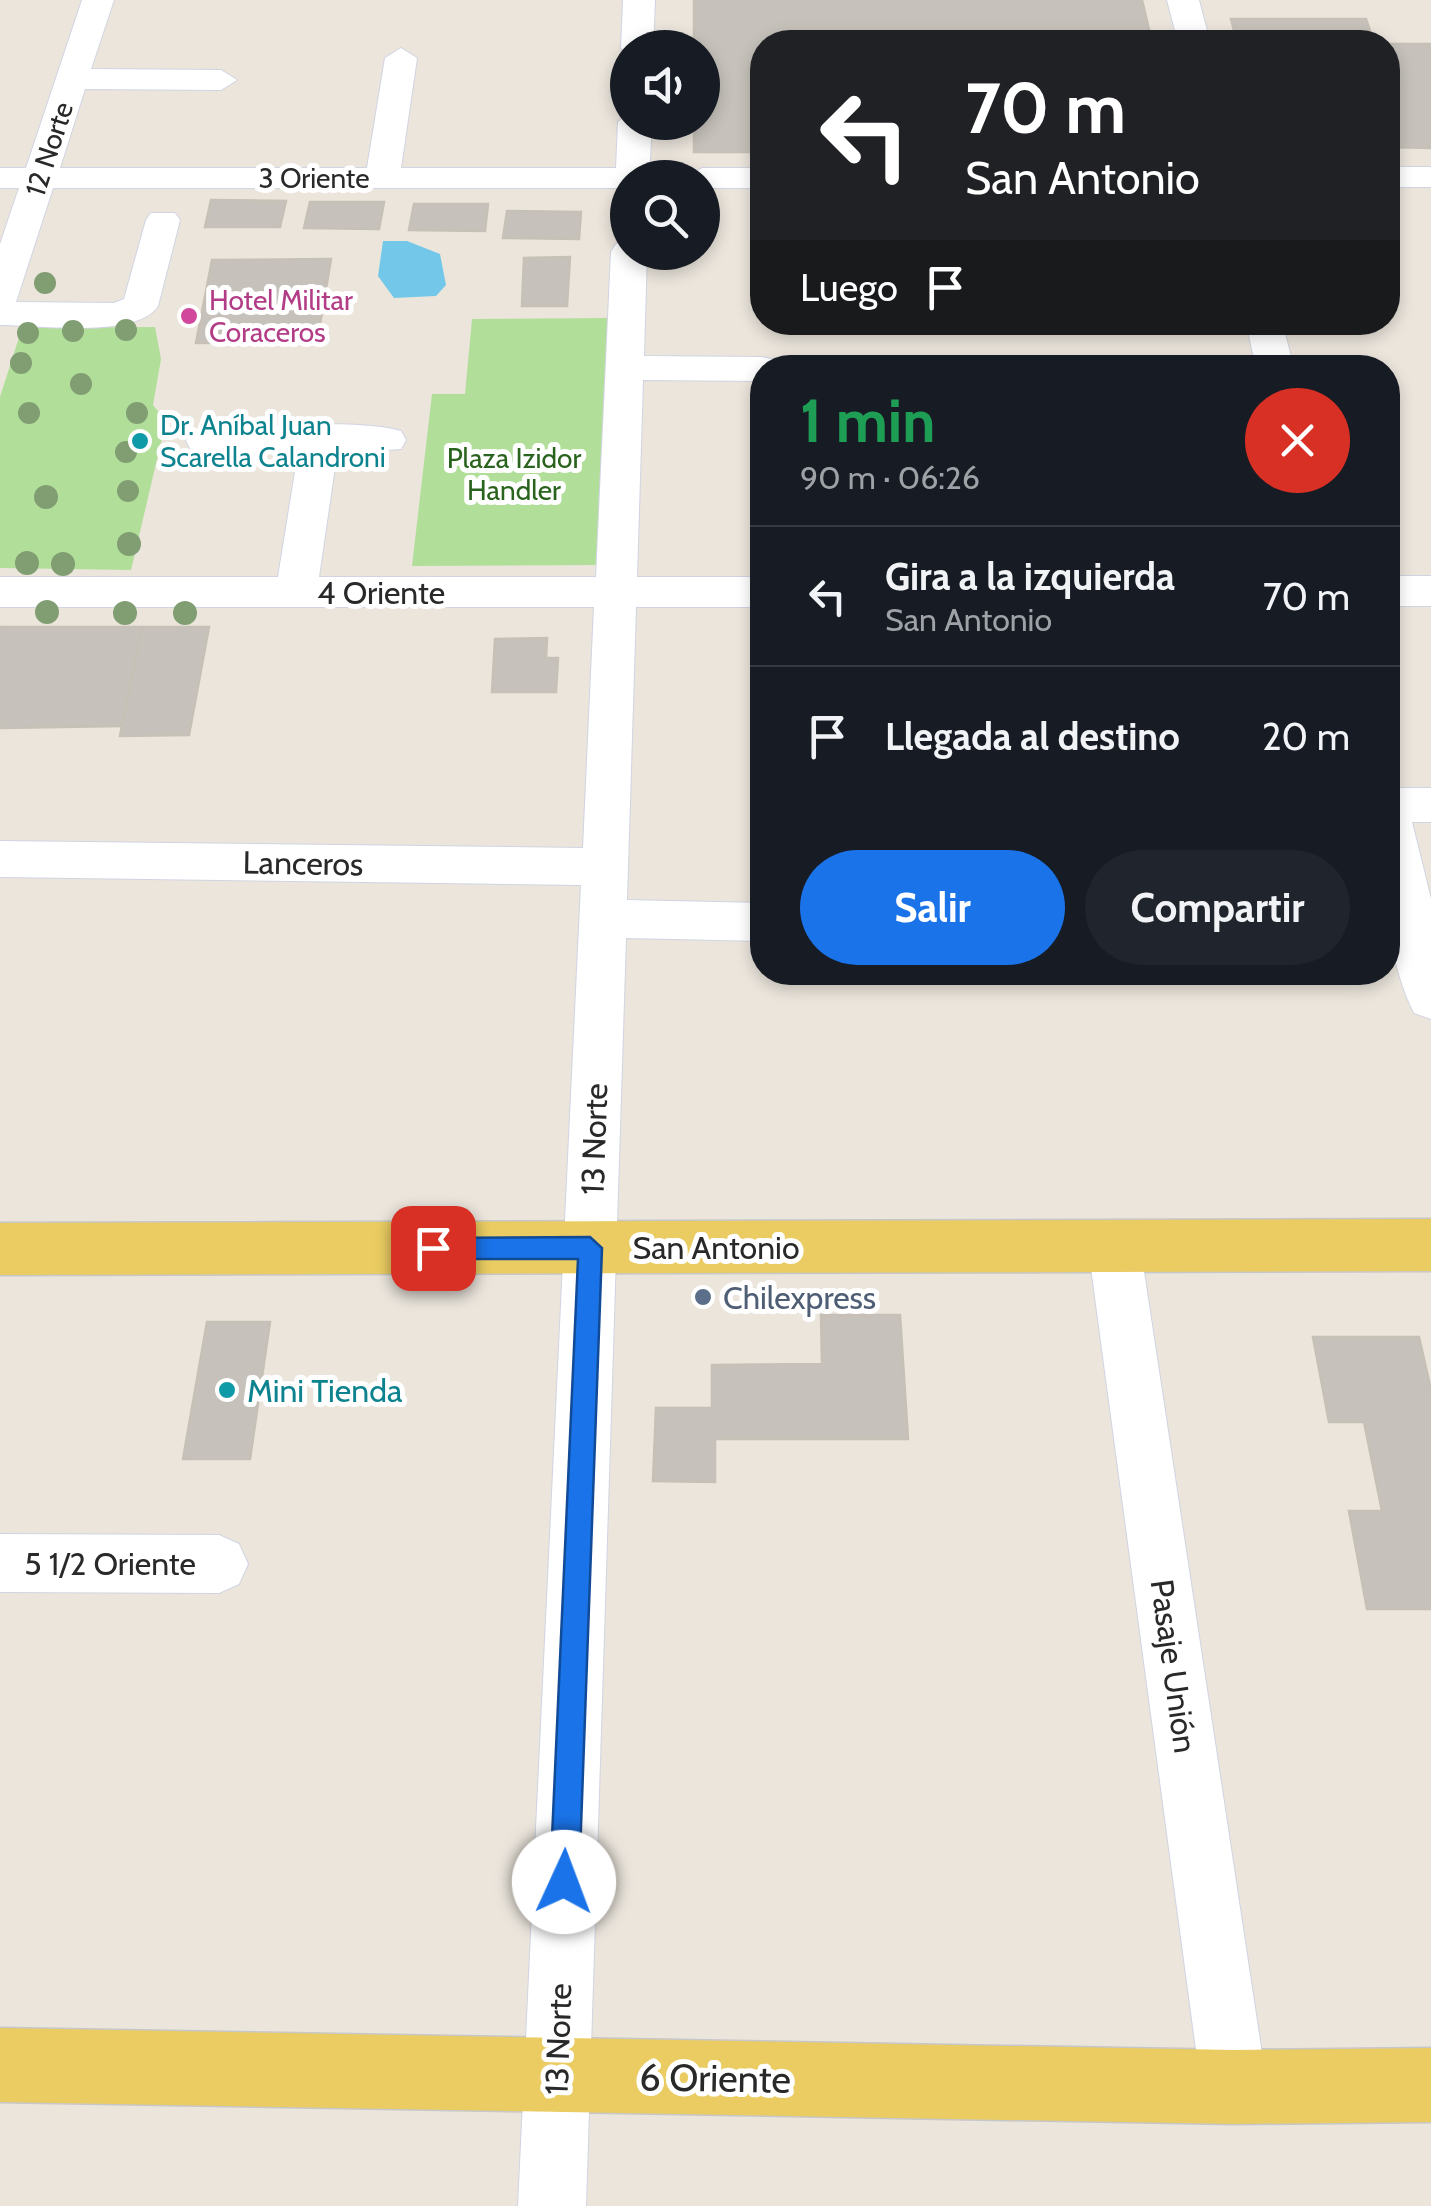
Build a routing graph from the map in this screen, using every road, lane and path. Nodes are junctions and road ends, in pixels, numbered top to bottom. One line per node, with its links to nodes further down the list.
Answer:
1 (98, 0): 7 (street, 12 Norte)
2 (639, 0): 4 (street)
3 (1184, 0): 5 (street)
4 (638, 30)
5 (1191, 30)
6 (401, 58): 13 (street)
7 (72, 79): 8 (street); 12 (street, 12 Norte)
8 (221, 80)
9 (1400, 177): 10 (street)
10 (1431, 177)
11 (0, 178): 12 (street, 3 Oriente)
12 (40, 178): 13 (street, 3 Oriente); 19 (street, 12 Norte)
13 (382, 178): 14 (street, 3 Oriente)
14 (610, 178)
15 (720, 178): 16 (street)
16 (750, 178)
17 (163, 220): 20 (street)
18 (628, 270): 21 (street, 13 Norte)
19 (0, 298)
20 (0, 313)
21 (625, 368): 22 (street); 30 (street, 13 Norte)
22 (750, 369)
23 (320, 440): 24 (street); 25 (street); 29 (street)
24 (387, 440)
25 (205, 441)
26 (1400, 591): 27 (street)
27 (1431, 591)
28 (0, 592): 29 (street, 4 Oriente)
29 (296, 592): 30 (street, 4 Oriente)
30 (616, 592): 31 (street, 4 Oriente); 35 (street, 13 Norte)
31 (750, 592)
32 (1400, 805): 33 (street)
33 (1431, 805)
34 (0, 859): 35 (street, Lanceros)
35 (605, 867): 36 (street, 13 Norte)
36 (603, 919): 37 (street); 42 (street, 13 Norte)
37 (750, 922)
38 (1401, 928): 39 (street)
39 (1430, 985)
40 (1431, 1244): 41 (main road, San Antonio)
41 (1114, 1245): 42 (main road, San Antonio); 49 (street, Pasaje Unión)
42 (590, 1248): 43 (main road, San Antonio); 47 (street, 13 Norte)
43 (0, 1250)
44 (0, 1563): 45 (street, 5 1/2 Oriente)
45 (219, 1564)
46 (0, 2066): 47 (main road, 6 Oriente)
47 (557, 2075): 49 (main road, 6 Oriente); 50 (street, 13 Norte)
48 (1431, 2085): 49 (main road, 6 Oriente)
49 (1234, 2087)
50 (552, 2206)

